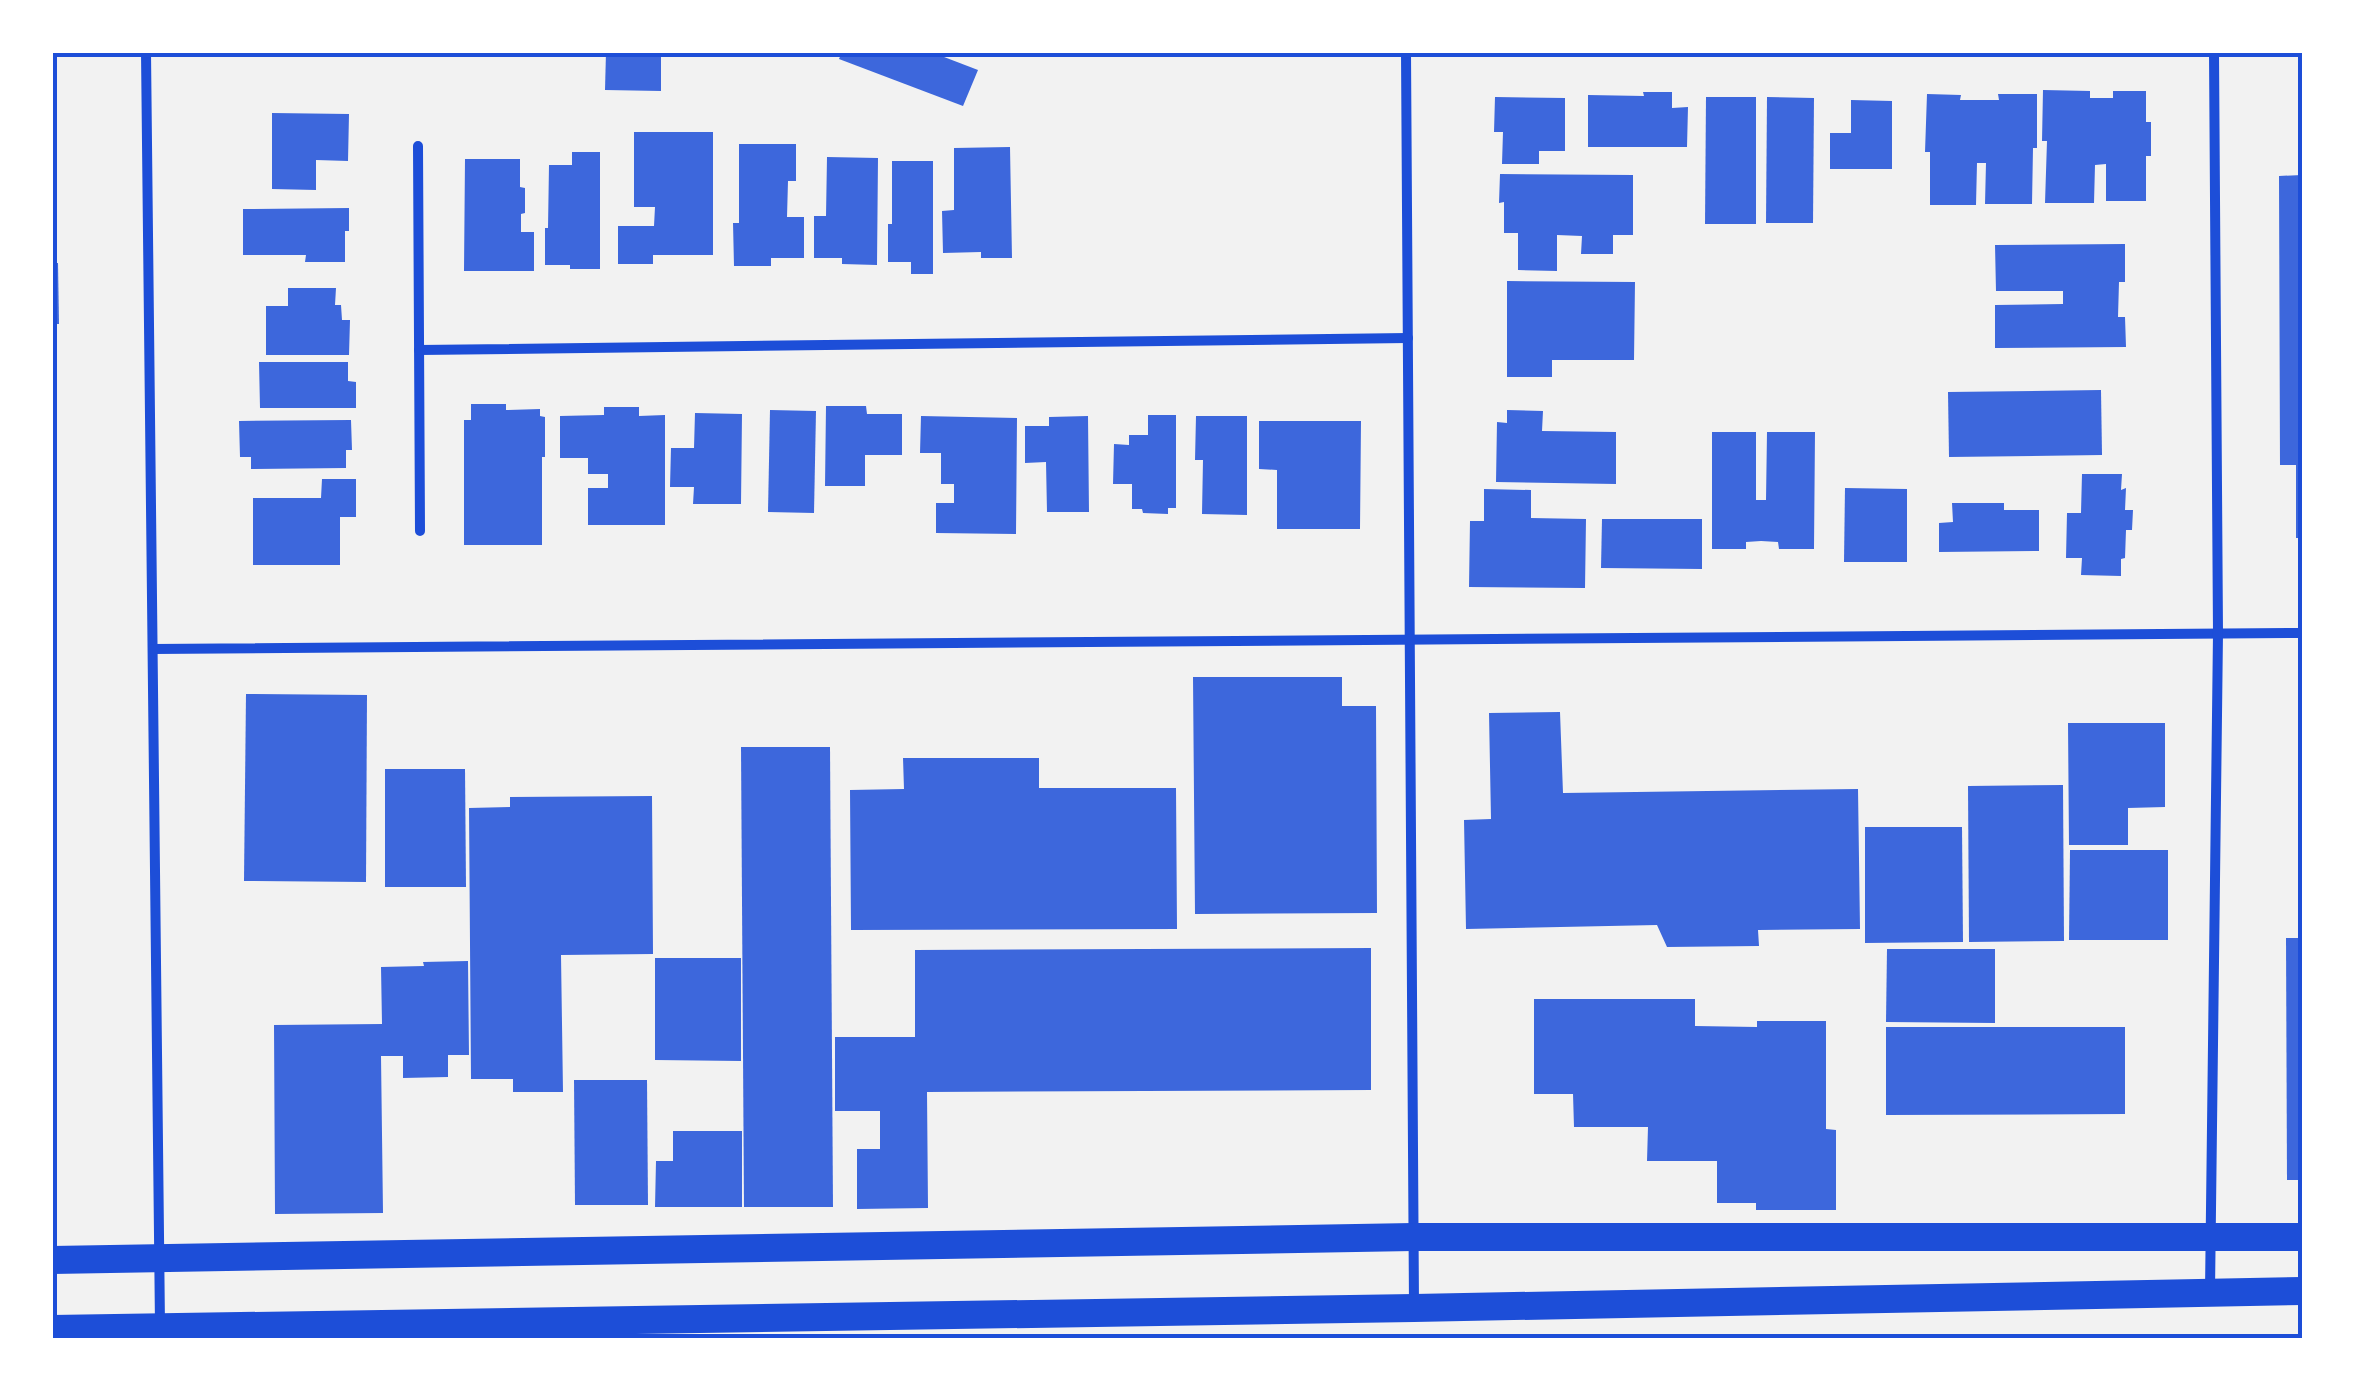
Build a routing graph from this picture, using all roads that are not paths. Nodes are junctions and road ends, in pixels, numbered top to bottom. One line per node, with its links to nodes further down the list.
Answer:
1 (146, 52): 11 (street)
2 (1406, 52): 5 (street)
3 (2214, 52): 9 (street)
4 (418, 146): 6 (street)
5 (1408, 338): 6 (street); 10 (street)
6 (420, 350): 7 (street)
7 (420, 531)
8 (2302, 632): 9 (street)
9 (2218, 633): 10 (street); 14 (street)
10 (1410, 640): 11 (street); 12 (street)
11 (152, 650): 16 (street)
12 (1413, 1236): 14 (highway); 16 (highway); 19 (street)
13 (2302, 1237): 14 (highway)
14 (2211, 1238): 18 (street)
15 (52, 1260): 16 (highway)
16 (160, 1260): 20 (street)
17 (2302, 1291): 18 (highway)
18 (2210, 1292): 19 (highway)
19 (1414, 1308): 20 (highway)
20 (160, 1328): 21 (highway)
21 (52, 1329)

